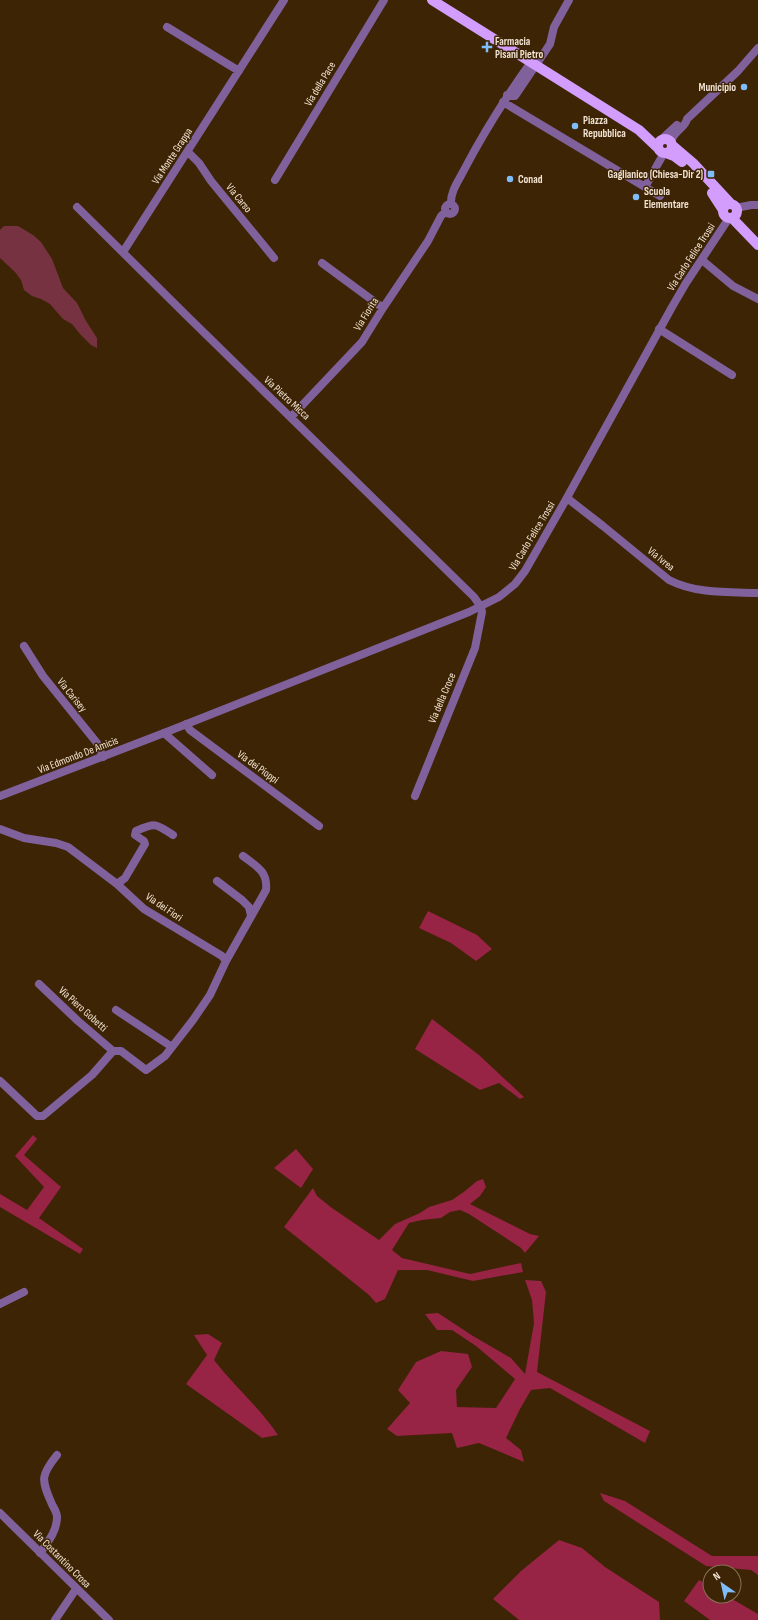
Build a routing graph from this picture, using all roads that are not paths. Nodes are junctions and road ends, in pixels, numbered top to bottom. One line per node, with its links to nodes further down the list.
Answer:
1 (284, 0): 8 (street, Via Monte Grappa)
2 (384, 0): 12 (street, Via della Pace)
3 (433, 0): 7 (main road)
4 (569, 0): 7 (street)
5 (167, 27): 8 (street)
6 (758, 48): 10 (street)
7 (533, 64): 9 (street); 10 (main road)
8 (239, 71): 11 (street, Via Monte Grappa)
9 (505, 99): 13 (street); 24 (street, Via Fiorita)
10 (665, 146): 13 (street); 17 (main road)
11 (188, 152): 19 (street, Via Monte Grappa); 20 (street, Via Carso)
12 (275, 180)
13 (646, 187): 14 (street)
14 (660, 196)
15 (758, 205): 17 (street)
16 (77, 207): 19 (street, Via Pietro Micca)
17 (731, 212): 18 (main road); 21 (street, Via Carlo Felice Trossi)
18 (758, 244)
19 (123, 252): 27 (street, Via Pietro Micca)
20 (274, 258)
21 (702, 260): 23 (street); 25 (street, Via Carlo Felice Trossi)
22 (322, 263): 24 (street)
23 (758, 299)
24 (383, 308): 27 (street, Via Fiorita)
25 (659, 329): 26 (street); 28 (street, Via Carlo Felice Trossi)
26 (732, 375)
27 (291, 417): 30 (street, Via Pietro Micca)
28 (567, 498): 29 (street, Via Ivrea); 30 (street, Via Carlo Felice Trossi)
29 (758, 593)
30 (481, 606): 32 (street, Via Carlo Felice Trossi); 38 (street, Via della Croce)
31 (24, 646): 35 (street, Via Carisey)
32 (250, 698): 33 (street, Via Edmondo De Amicis)
33 (186, 724): 34 (street, Via Edmondo De Amicis); 39 (street, Via dei Pioppi)
34 (164, 733): 35 (street, Via Edmondo De Amicis); 36 (street)
35 (104, 756): 37 (street, Via Edmondo De Amicis)
36 (212, 776)
37 (0, 796)
38 (415, 796)
39 (319, 826)
40 (0, 829): 44 (street, Via dei Fiori)
41 (173, 835): 44 (street)
42 (243, 856): 45 (street)
43 (217, 881): 45 (street)
44 (117, 884): 46 (street, Via dei Fiori)
45 (251, 916): 46 (street)
46 (226, 961): 49 (street)
47 (39, 984): 50 (street, Via Piero Gobetti)
48 (116, 1010): 49 (street)
49 (172, 1047): 50 (street, Via Piero Gobetti)
50 (113, 1051): 51 (street)
51 (0, 1081)
52 (24, 1292): 53 (street)
53 (0, 1304)
54 (57, 1455): 56 (street)
55 (0, 1513): 56 (street, Via Costantino Crosa)
56 (40, 1553): 57 (street, Via Costantino Crosa)
57 (76, 1589): 58 (street); 59 (street, Via Costantino Crosa)
58 (55, 1620)
59 (109, 1620)

